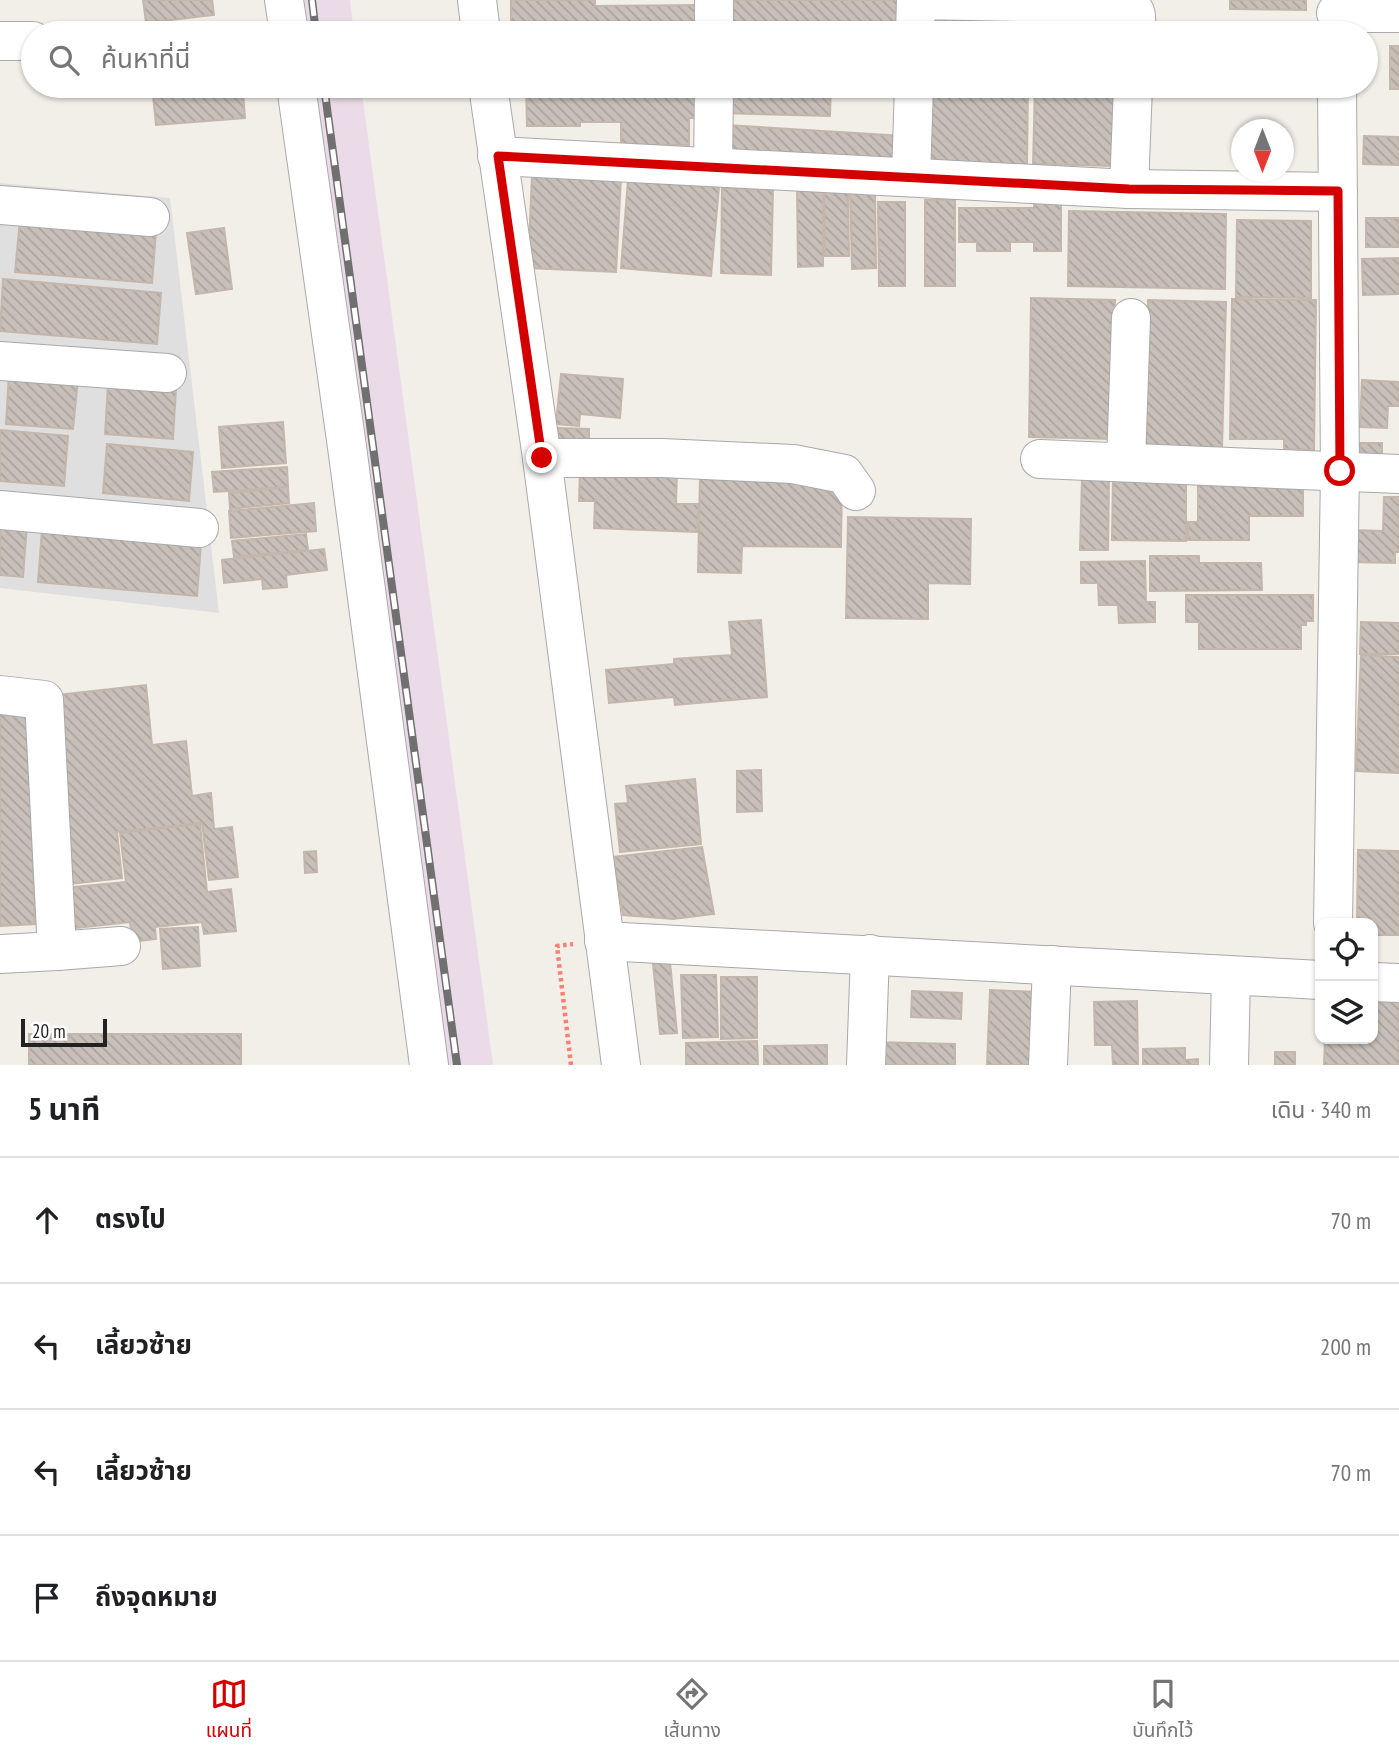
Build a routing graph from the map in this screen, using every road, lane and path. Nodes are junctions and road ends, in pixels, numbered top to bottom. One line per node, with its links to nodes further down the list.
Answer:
1 (284, 0): 7 (street)
2 (477, 0): 8 (street)
3 (714, 0): 9 (street)
4 (916, 0): 10 (street); 11 (street)
5 (1399, 13): 6 (street)
6 (1336, 15)
7 (287, 21)
8 (480, 21)
9 (714, 21)
10 (915, 21)
11 (1136, 21)
12 (0, 41): 13 (street)
13 (21, 41)
14 (298, 98): 50 (street)
15 (490, 98): 20 (street)
16 (713, 98): 21 (street)
17 (914, 98): 22 (street)
18 (1133, 98): 23 (street)
19 (1337, 98): 24 (street)
20 (498, 156): 21 (street); 30 (street)
21 (713, 167): 22 (street)
22 (911, 177): 23 (street)
23 (1129, 189): 24 (street)
24 (1338, 191): 33 (street)
25 (0, 205): 26 (street)
26 (150, 218)
27 (1131, 317): 32 (street)
28 (0, 361): 29 (street)
29 (167, 373)
30 (542, 458): 35 (street); 40 (street)
31 (1040, 459): 32 (street)
32 (1126, 462): 33 (street)
33 (1340, 471): 34 (street); 39 (street)
34 (1399, 474)
35 (856, 491)
36 (0, 510): 37 (street)
37 (199, 528)
38 (0, 695): 42 (street)
39 (1333, 918)
40 (604, 941): 44 (street); 51 (path); 52 (street)
41 (121, 946): 42 (street)
42 (57, 951): 43 (street)
43 (0, 954)
44 (870, 954): 45 (street); 53 (street)
45 (1052, 965): 46 (street); 54 (street)
46 (1231, 976): 47 (street); 55 (street)
47 (1315, 980)
48 (1378, 982): 49 (street)
49 (1399, 984)
50 (429, 1065)
51 (571, 1065)
52 (621, 1065)
53 (866, 1065)
54 (1048, 1065)
55 (1229, 1065)

